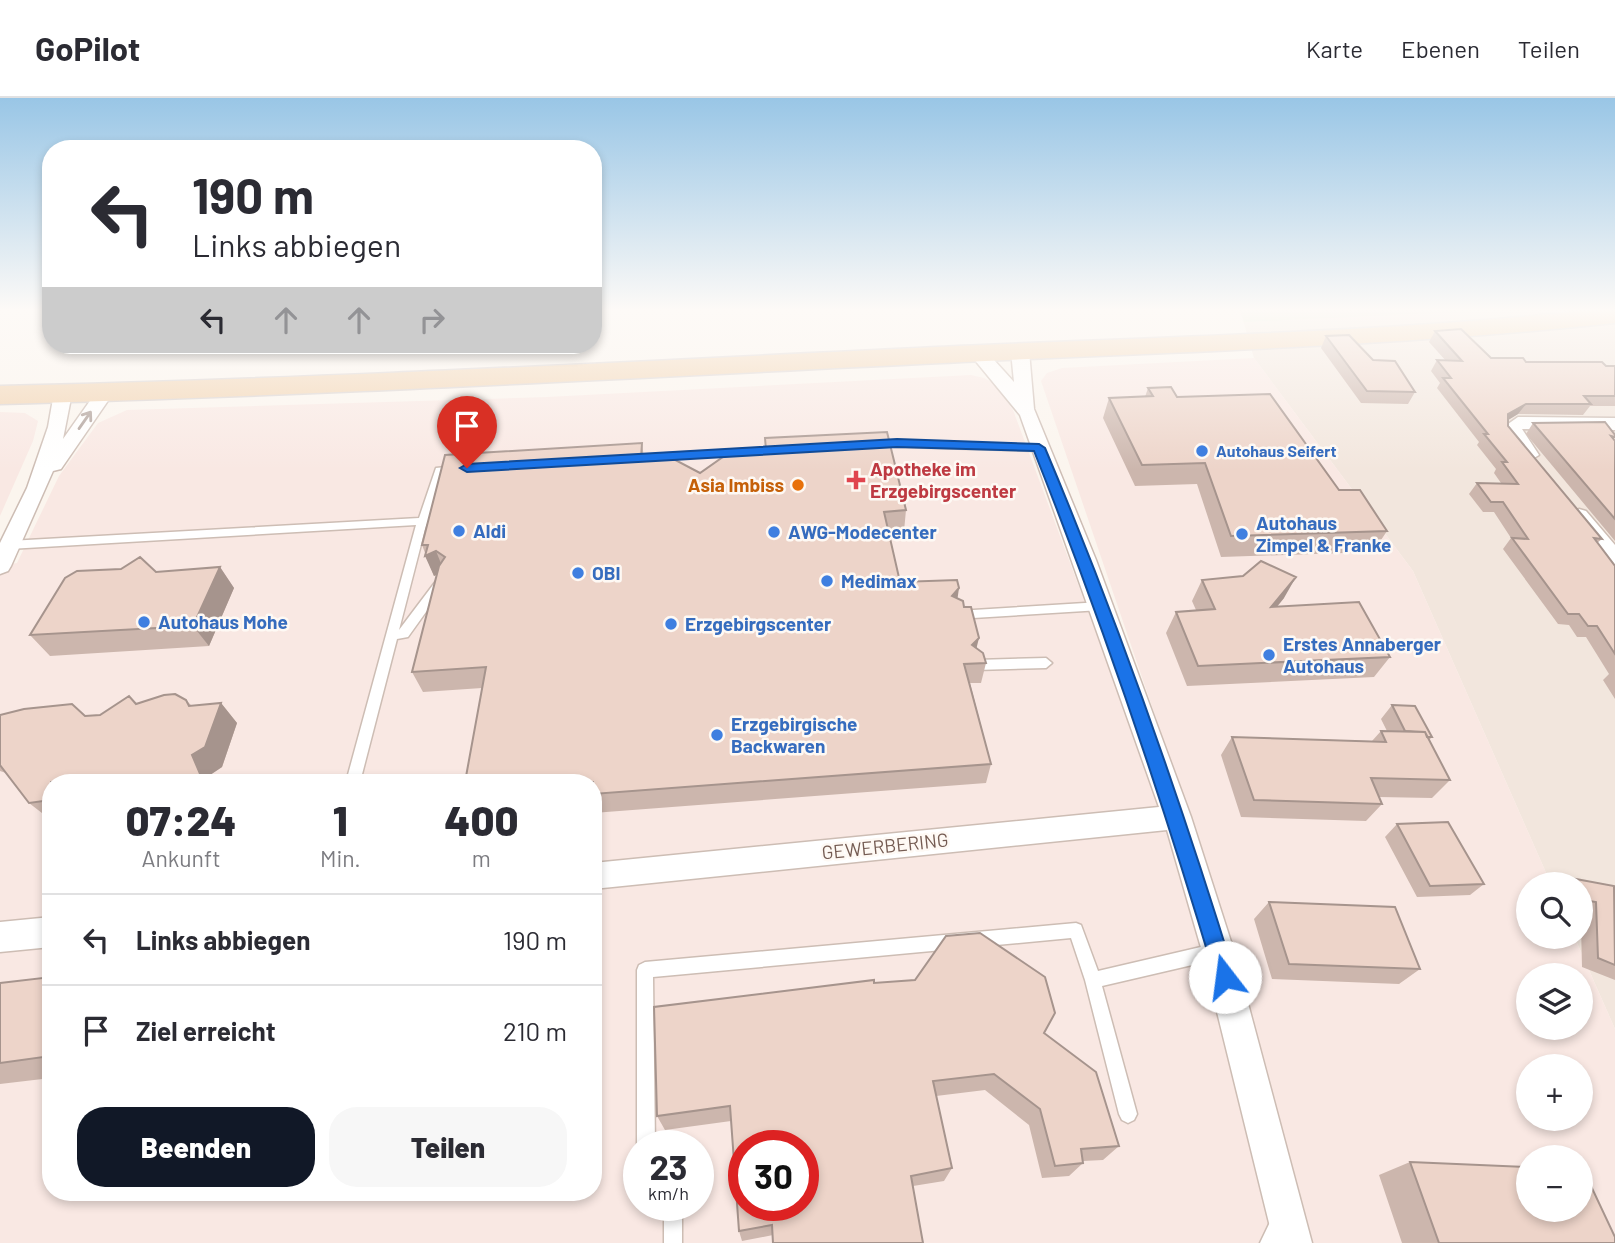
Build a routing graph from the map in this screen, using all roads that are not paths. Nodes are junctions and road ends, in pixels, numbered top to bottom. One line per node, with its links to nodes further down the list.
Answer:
1 (775, 363): 4 (main road)
2 (987, 363): 7 (street)
3 (1021, 363): 7 (street)
4 (105, 392): 5 (main road); 15 (street, one-way to 4)
5 (64, 393): 6 (main road); 15 (street)
6 (0, 395)
7 (1025, 409): 10 (street)
8 (1615, 425): 13 (street)
9 (856, 446): 10 (lane)
10 (1039, 448): 22 (street)
11 (758, 451): 12 (lane)
12 (648, 457)
13 (1537, 466)
14 (467, 468): 17 (lane)
15 (37, 488): 18 (street)
16 (1563, 497): 19 (street)
17 (423, 522): 18 (lane); 24 (lane)
18 (9, 545): 20 (street)
19 (1615, 559)
20 (0, 566)
21 (445, 578): 24 (lane)
22 (1101, 606): 23 (lane); 28 (street)
23 (957, 615)
24 (392, 635): 27 (lane)
25 (1046, 663): 26 (lane)
26 (976, 665)
27 (356, 774)
28 (1177, 817): 29 (street, GEWERBERING); 32 (street)
29 (602, 875)
30 (42, 933): 31 (street)
31 (0, 937)
32 (1218, 951): 33 (lane); 36 (street)
33 (1093, 980): 34 (lane); 35 (lane)
34 (1128, 1114)
35 (646, 1130)
36 (1286, 1214): 39 (lane); 40 (street)
37 (673, 1221): 38 (lane)
38 (673, 1243)
39 (1269, 1243)
40 (1293, 1243)

